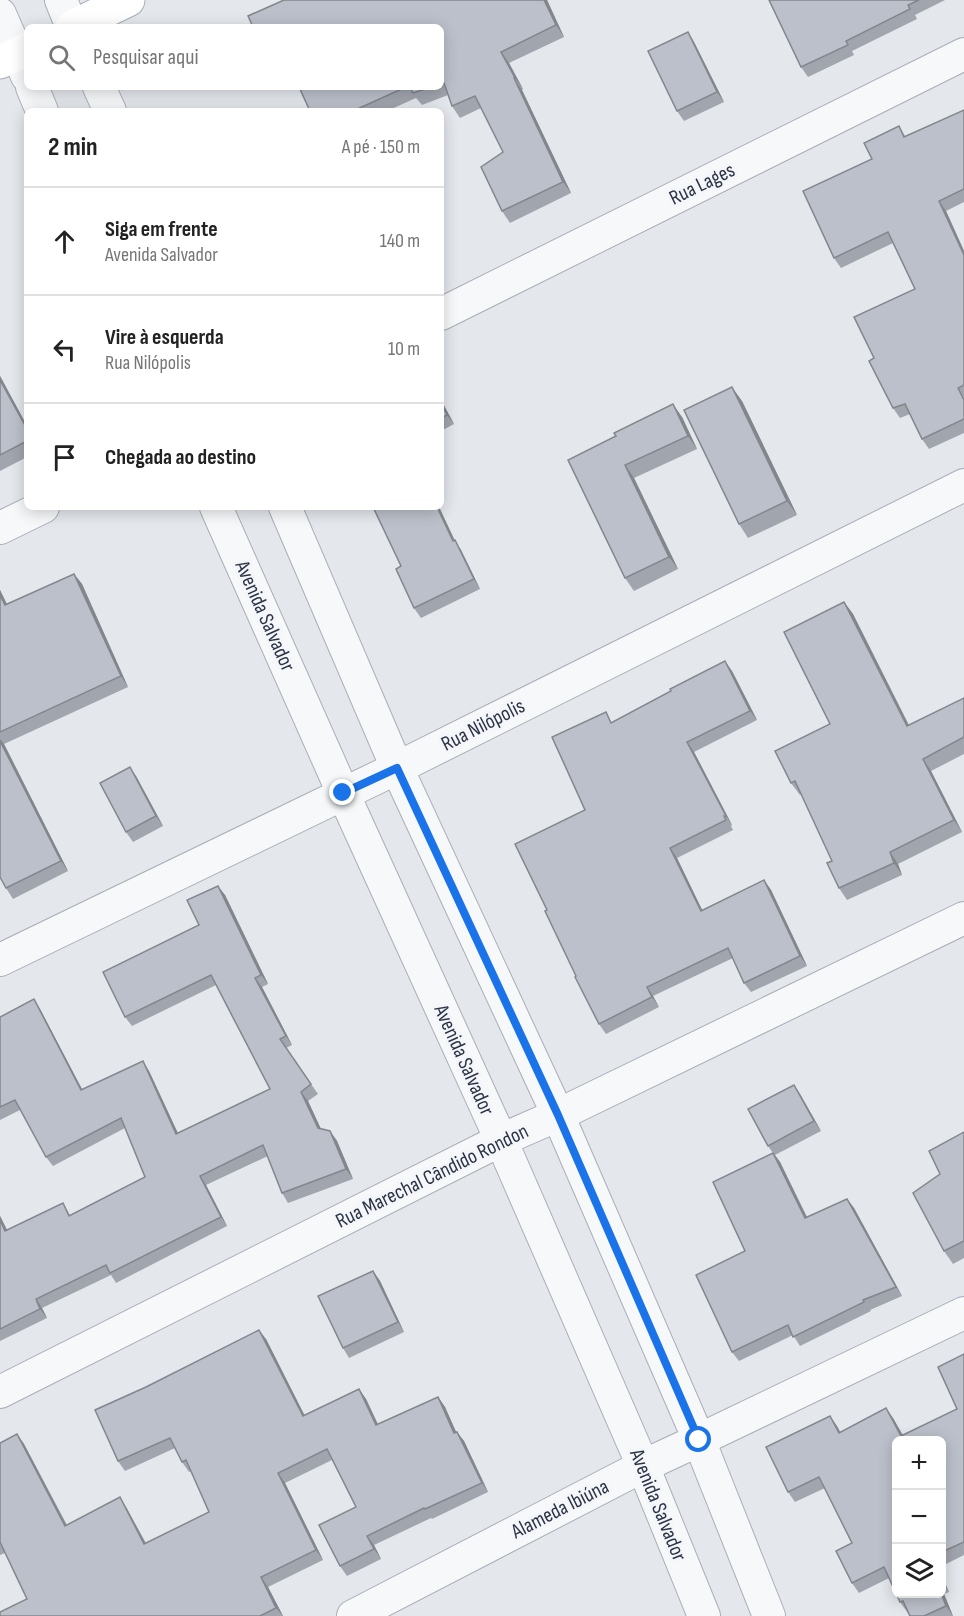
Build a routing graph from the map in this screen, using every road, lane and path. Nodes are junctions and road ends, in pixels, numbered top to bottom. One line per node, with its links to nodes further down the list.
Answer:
1 (61, 0): 4 (street)
2 (128, 0): 5 (main road)
3 (0, 14): 7 (street)
4 (71, 24)
5 (78, 24)
6 (964, 54): 12 (street, Rua Lages)
7 (18, 60)
8 (33, 90): 10 (street)
9 (100, 90): 11 (street)
10 (41, 108)
11 (109, 108)
12 (444, 313)
13 (964, 485): 18 (street, Rua Nilópolis)
14 (37, 510): 17 (street)
15 (217, 510): 19 (street, Avenida Salvador)
16 (286, 510): 18 (street)
17 (0, 528)
18 (397, 768): 19 (street, Rua Nilópolis); 22 (street)
19 (343, 793): 21 (street, Rua Nilópolis); 23 (street, Avenida Salvador)
20 (964, 918): 22 (street, Rua Marechal Cândido Rondon)
21 (0, 960)
22 (558, 1115): 23 (street, Rua Marechal Cândido Rondon); 26 (street)
23 (501, 1140): 25 (street, Rua Marechal Cândido Rondon); 27 (street, Avenida Salvador)
24 (964, 1313): 26 (street, Alameda Ibiúna)
25 (0, 1392)
26 (699, 1440): 27 (street, Alameda Ibiúna); 30 (street)
27 (643, 1466): 28 (street, Alameda Ibiúna); 29 (street, Avenida Salvador)
28 (353, 1616)
29 (704, 1616)
30 (769, 1616)

